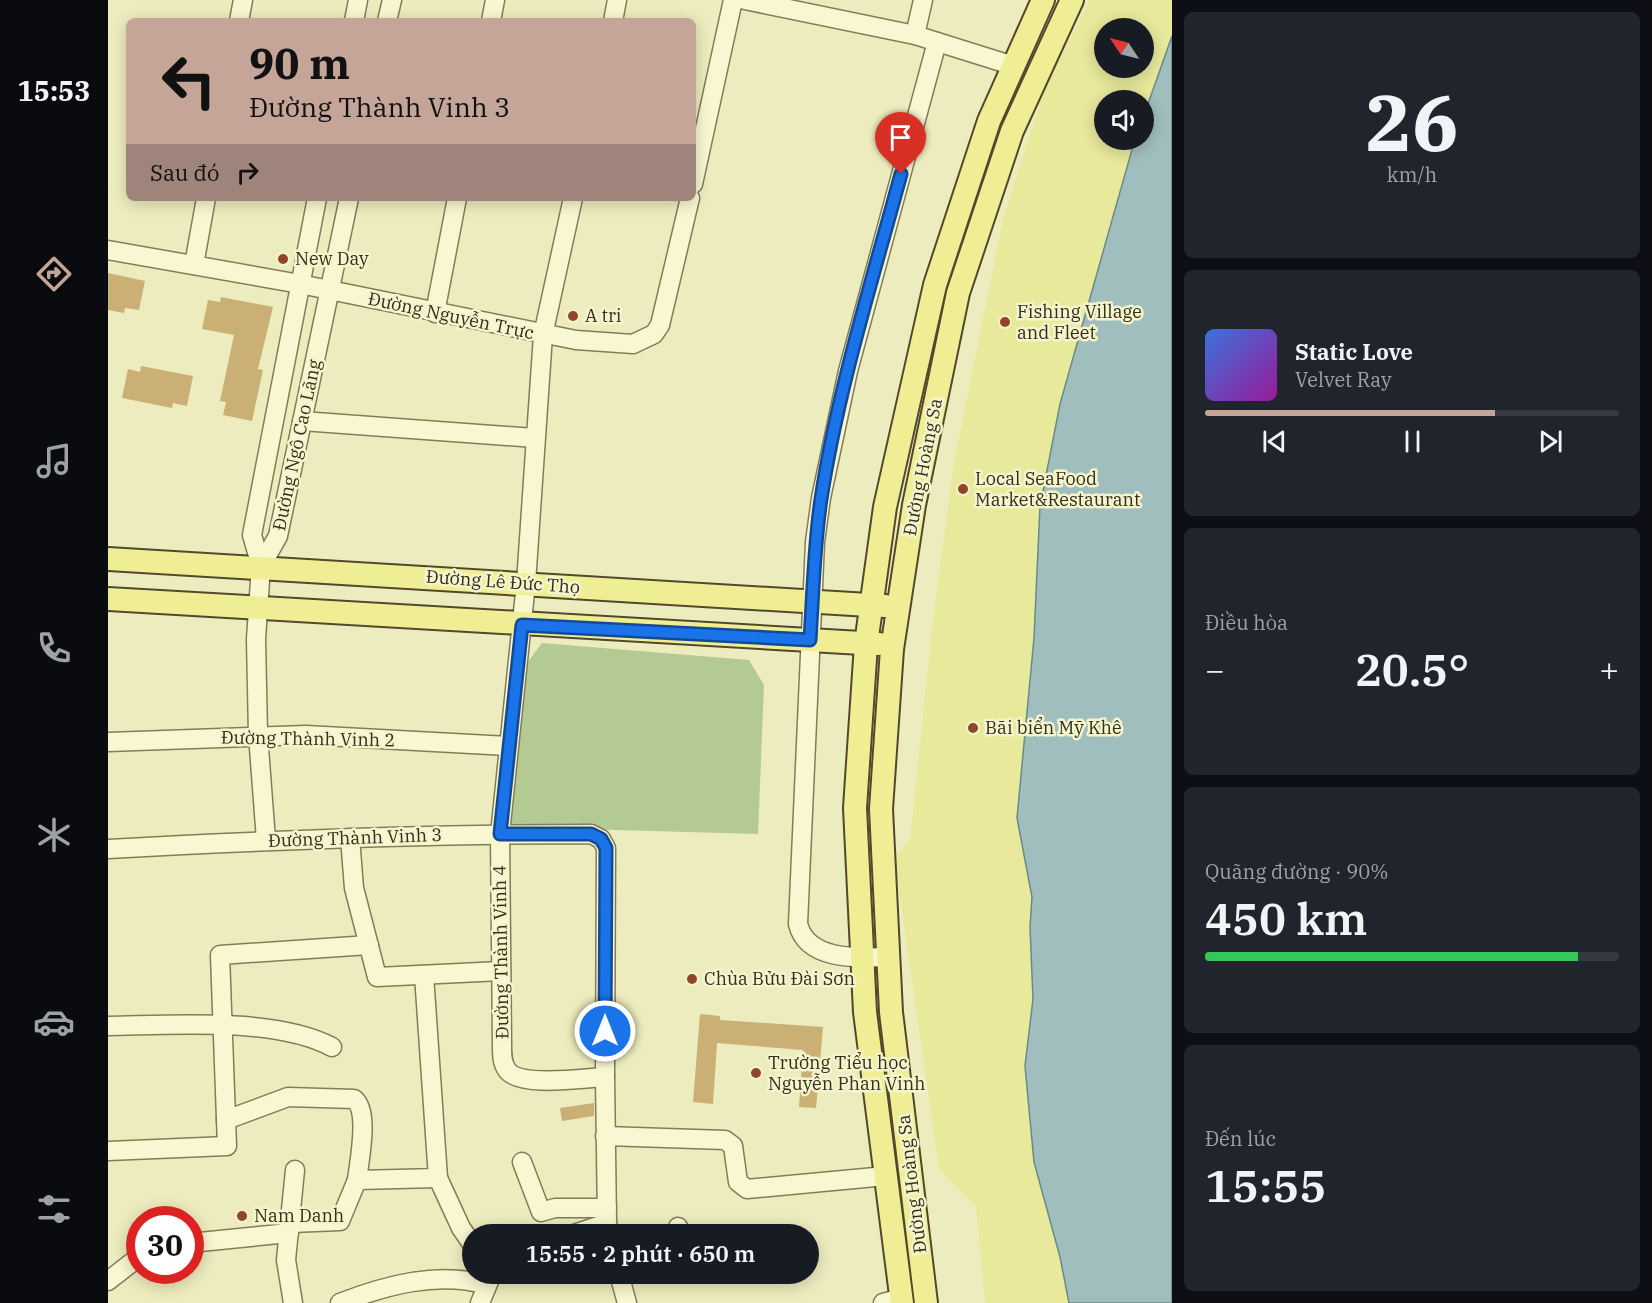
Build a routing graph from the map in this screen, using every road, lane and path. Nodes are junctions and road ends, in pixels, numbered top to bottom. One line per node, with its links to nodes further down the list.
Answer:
1 (243, 0): 11 (street)
2 (358, 0): 12 (street)
3 (392, 0): 13 (street)
4 (495, 0): 14 (street)
5 (618, 0): 15 (street)
6 (733, 0): 20 (street)
7 (745, 0): 16 (street)
8 (923, 0): 16 (street)
9 (1043, 0): 18 (main road, Đường Hoàng Sa)
10 (1072, 0): 19 (main road, Đường Hoàng Sa)
11 (240, 18)
12 (355, 18)
13 (388, 18)
14 (492, 18)
15 (614, 18)
16 (915, 35): 17 (street)
17 (937, 42): 18 (street); 39 (street)
18 (1014, 66): 19 (main road); 40 (main road, Đường Hoàng Sa)
19 (1038, 74): 41 (main road, Đường Hoàng Sa)
20 (696, 170)
21 (205, 201): 28 (street)
22 (317, 201): 29 (street, Đường Ngô Cao Lãng)
23 (349, 201): 30 (street, Đường Ngô Cao Lãng)
24 (456, 201): 31 (street)
25 (572, 201): 32 (street, Đường Thành Vinh 4)
26 (689, 201): 32 (street, Đường Nguyễn Trực)
27 (108, 250): 28 (street, Đường Nguyễn Trực)
28 (194, 265): 29 (street, Đường Nguyễn Trực)
29 (300, 284): 30 (street, Đường Nguyễn Trực); 36 (street, Đường Ngô Cao Lãng)
30 (330, 290): 31 (street, Đường Nguyễn Trực); 33 (street, Đường Ngô Cao Lãng)
31 (435, 313): 32 (street, Đường Nguyễn Trực)
32 (543, 335): 34 (street, Đường Thành Vinh 4)
33 (302, 421): 34 (street); 36 (street, Đường Ngô Cao Lãng)
34 (535, 438): 37 (street, Đường Thành Vinh 4)
35 (108, 559): 36 (main road, Đường Lê Đức Thọ)
36 (261, 566): 37 (main road, Đường Lê Đức Thọ); 42 (street)
37 (526, 583): 39 (main road, Đường Lê Đức Thọ); 43 (street, Đường Thành Vinh 4)
38 (108, 599): 42 (main road)
39 (812, 603): 40 (main road, Đường Lê Đức Thọ); 44 (street)
40 (871, 605): 41 (main road, Đường Lê Đức Thọ); 45 (main road, Đường Hoàng Sa)
41 (898, 606): 46 (main road, Đường Hoàng Sa)
42 (257, 610): 43 (main road); 47 (street)
43 (522, 625): 44 (main road); 49 (street, Đường Thành Vinh 4)
44 (810, 640): 45 (main road); 55 (street)
45 (866, 644): 46 (main road); 55 (main road, Đường Hoàng Sa)
46 (893, 645): 56 (main road, Đường Hoàng Sa)
47 (258, 735): 48 (street, Đường Thành Vinh 2); 49 (street, Đường Thành Vinh 2); 52 (street)
48 (108, 742)
49 (508, 746): 50 (street, Đường Thành Vinh 4)
50 (500, 834): 51 (street, Đường Thành Vinh 3); 57 (street, Đường Thành Vinh 4); 62 (street, Đường Thành Vinh 3)
51 (350, 838): 52 (street, Đường Thành Vinh 3); 54 (street)
52 (266, 840): 53 (street, Đường Thành Vinh 3)
53 (108, 849)
54 (369, 945): 58 (street); 60 (street)
55 (862, 957): 56 (street); 68 (main road, Đường Hoàng Sa)
56 (888, 957): 80 (main road, Đường Hoàng Sa)
57 (501, 971): 58 (street); 62 (street, Đường Thành Vinh 4)
58 (424, 975): 69 (street)
59 (108, 1026): 60 (street)
60 (221, 1027): 61 (street); 63 (street)
61 (332, 1047)
62 (604, 1077): 64 (street)
63 (226, 1120): 65 (street); 70 (street)
64 (605, 1136): 68 (street); 71 (street)
65 (108, 1151)
66 (522, 1162): 71 (street)
67 (295, 1170): 72 (street)
68 (886, 1176): 81 (main road, Đường Hoàng Sa)
69 (438, 1178): 70 (street); 73 (street)
70 (357, 1180): 72 (street)
71 (608, 1222)
72 (290, 1228): 74 (street); 82 (street)
73 (462, 1229)
74 (204, 1241)
75 (126, 1267): 77 (street)
76 (462, 1280): 83 (street)
77 (108, 1281)
78 (488, 1284): 84 (street)
79 (622, 1284): 85 (street)
80 (926, 1299): 81 (main road)
81 (896, 1302)
82 (293, 1303)
83 (340, 1303)
84 (480, 1303)
85 (627, 1303)

